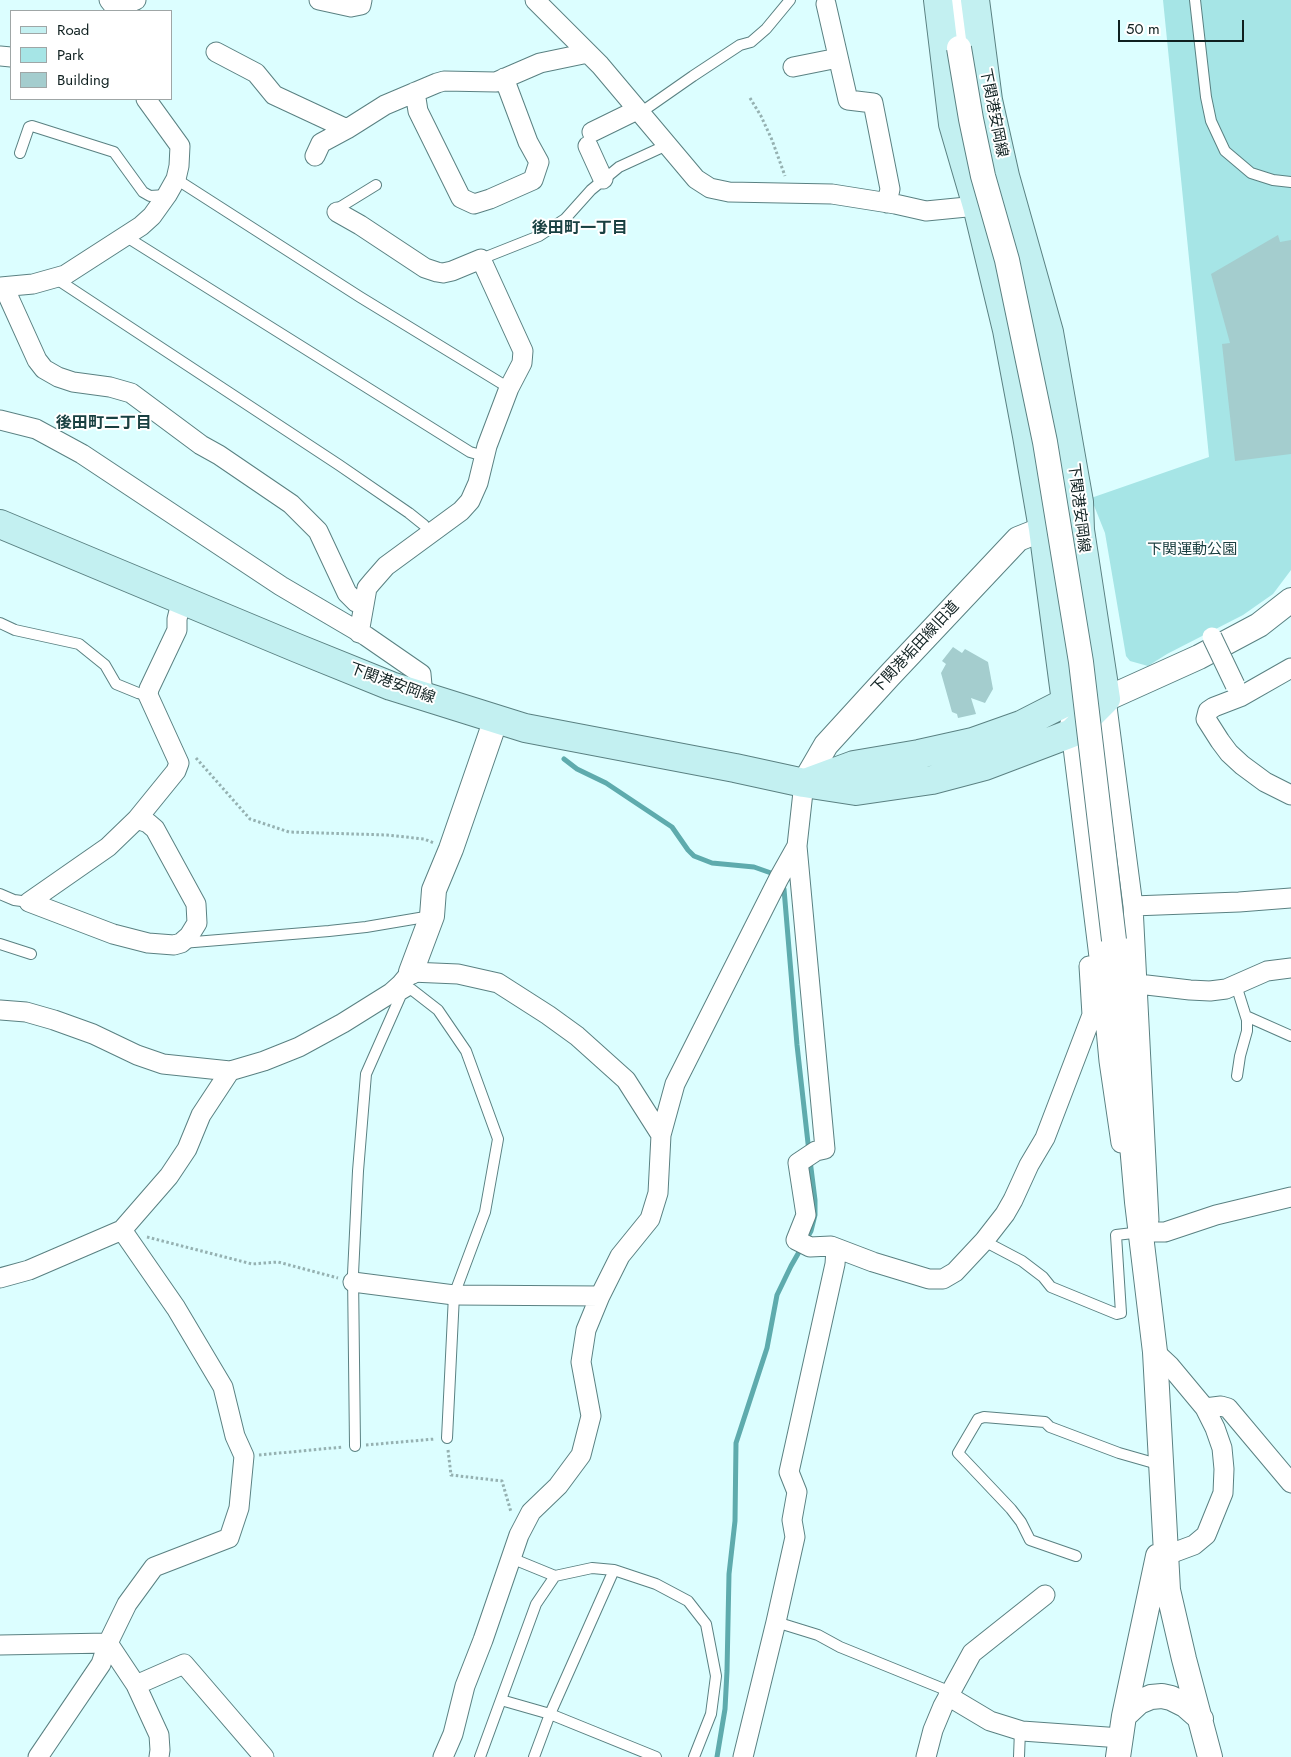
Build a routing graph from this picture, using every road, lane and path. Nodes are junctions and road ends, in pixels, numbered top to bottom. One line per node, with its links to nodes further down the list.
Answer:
1 (108, 0): 2 (street)
2 (136, 0)
3 (319, 0): 4 (street)
4 (362, 0)
5 (790, 0): 20 (lane)
6 (938, 0): 31 (main road)
7 (955, 0): 89 (street, bridge)
8 (975, 0): 53 (main road, 下関港安岡線)
9 (1195, 0): 26 (lane)
10 (823, 2): 14 (street)
11 (544, 3): 13 (street)
12 (216, 52): 21 (street)
13 (588, 53): 16 (street); 20 (street)
14 (838, 58): 15 (street); 30 (street)
15 (793, 67)
16 (504, 78): 17 (street); 17 (street)
17 (415, 92): 21 (street)
18 (750, 98): 29 (path)
19 (147, 100): 28 (street)
20 (639, 111): 22 (street); 25 (street)
21 (347, 129): 24 (street)
22 (667, 145): 25 (lane); 29 (street)
23 (20, 152): 28 (lane)
24 (315, 156)
25 (603, 179): 34 (lane)
26 (1291, 182)
27 (376, 185): 32 (lane)
28 (171, 187): 33 (street); 37 (lane)
29 (790, 194): 30 (street)
30 (887, 203): 31 (street)
31 (977, 206): 41 (main road)
32 (337, 212): 34 (street)
33 (125, 236): 35 (street); 39 (lane)
34 (482, 259): 37 (street)
35 (55, 278): 36 (street); 42 (lane)
36 (2, 287): 45 (street)
37 (508, 388): 39 (street)
38 (0, 420): 47 (street)
39 (484, 456): 42 (street)
40 (0, 524): 43 (main road, 下関港安岡線)
41 (1042, 529): 54 (main road); 58 (street, 下関港垢田線旧道)
42 (431, 534): 45 (street)
43 (182, 599): 51 (street); 52 (main road, 下関港安岡線)
44 (1291, 600): 53 (street)
45 (363, 605): 47 (street)
46 (0, 623): 51 (lane)
47 (359, 633): 52 (street)
48 (1212, 637): 50 (street, bridge)
49 (1291, 668): 50 (street)
50 (1238, 691): 59 (street)
51 (148, 695): 57 (street)
52 (423, 696): 55 (main road, 下関港安岡線)
53 (1106, 699): 54 (street); 56 (main road, 下関港安岡線); 66 (street)
54 (1066, 702): 56 (street); 58 (main road)
55 (496, 719): 58 (main road, 下関港安岡線); 62 (street)
56 (1072, 733): 58 (main road, 下関港安岡線); 71 (street)
57 (172, 751): 60 (street); 62 (path)
58 (804, 783): 61 (street)
59 (1291, 795)
60 (137, 819): 65 (street); 68 (street)
61 (798, 846): 81 (street); 86 (street)
62 (451, 849): 67 (street)
63 (0, 894): 65 (lane)
64 (1291, 898): 66 (street)
65 (29, 902): 68 (street)
66 (1133, 906): 74 (street)
67 (432, 916): 68 (lane); 73 (street)
68 (181, 943)
69 (0, 944): 70 (lane)
70 (31, 954)
71 (1100, 965): 84 (street); 85 (street)
72 (1291, 968): 75 (street)
73 (411, 972): 79 (street); 81 (street)
74 (1138, 984): 75 (street); 84 (street)
75 (1236, 985): 77 (lane)
76 (0, 1010): 79 (street)
77 (1246, 1016): 78 (lane); 80 (lane)
78 (1291, 1036)
79 (230, 1071): 83 (street)
80 (1237, 1076)
81 (661, 1135): 91 (street)
82 (1291, 1197): 84 (street)
83 (122, 1230): 87 (street); 88 (path); 96 (street)
84 (1140, 1232): 85 (lane); 89 (street)
85 (984, 1241): 86 (street)
86 (836, 1249): 99 (street)
87 (0, 1278)
88 (353, 1282): 90 (street); 90 (lane); 95 (lane)
89 (1147, 1294): 92 (street)
90 (454, 1295): 91 (street); 94 (lane)
91 (600, 1296): 101 (street)
92 (1154, 1352): 93 (street); 97 (street)
93 (1204, 1408): 98 (street); 102 (street)
94 (447, 1438): 95 (path); 101 (path)
95 (355, 1446): 96 (path)
96 (244, 1456): 109 (street)
97 (1162, 1465): 100 (street); 103 (lane)
98 (1291, 1483)
99 (792, 1520): 108 (street); 114 (street)
100 (1164, 1524): 102 (street); 118 (street)
101 (519, 1535): 104 (street)
102 (1167, 1555): 116 (street)
103 (1076, 1556)
104 (511, 1558): 106 (lane); 122 (street)
105 (614, 1570): 106 (lane); 115 (lane); 126 (lane)
106 (555, 1576): 113 (lane)
107 (1045, 1595): 112 (street)
108 (776, 1622): 112 (lane); 114 (street)
109 (108, 1643): 110 (street); 111 (street); 119 (street)
110 (0, 1645)
111 (136, 1685): 120 (street); 121 (street)
112 (950, 1694): 117 (street); 128 (street)
113 (501, 1700): 115 (lane); 123 (lane)
114 (755, 1707): 127 (street)
115 (550, 1714): 124 (lane); 125 (lane)
116 (1201, 1719): 118 (street); 130 (street)
117 (1020, 1730): 118 (street); 129 (lane)
118 (1121, 1737)
119 (38, 1757)
120 (159, 1757)
121 (264, 1757)
122 (443, 1757)
123 (480, 1757)
124 (534, 1757)
125 (656, 1757)
126 (694, 1757)
127 (743, 1757)
128 (926, 1757)
129 (1019, 1757)
130 (1210, 1757)

